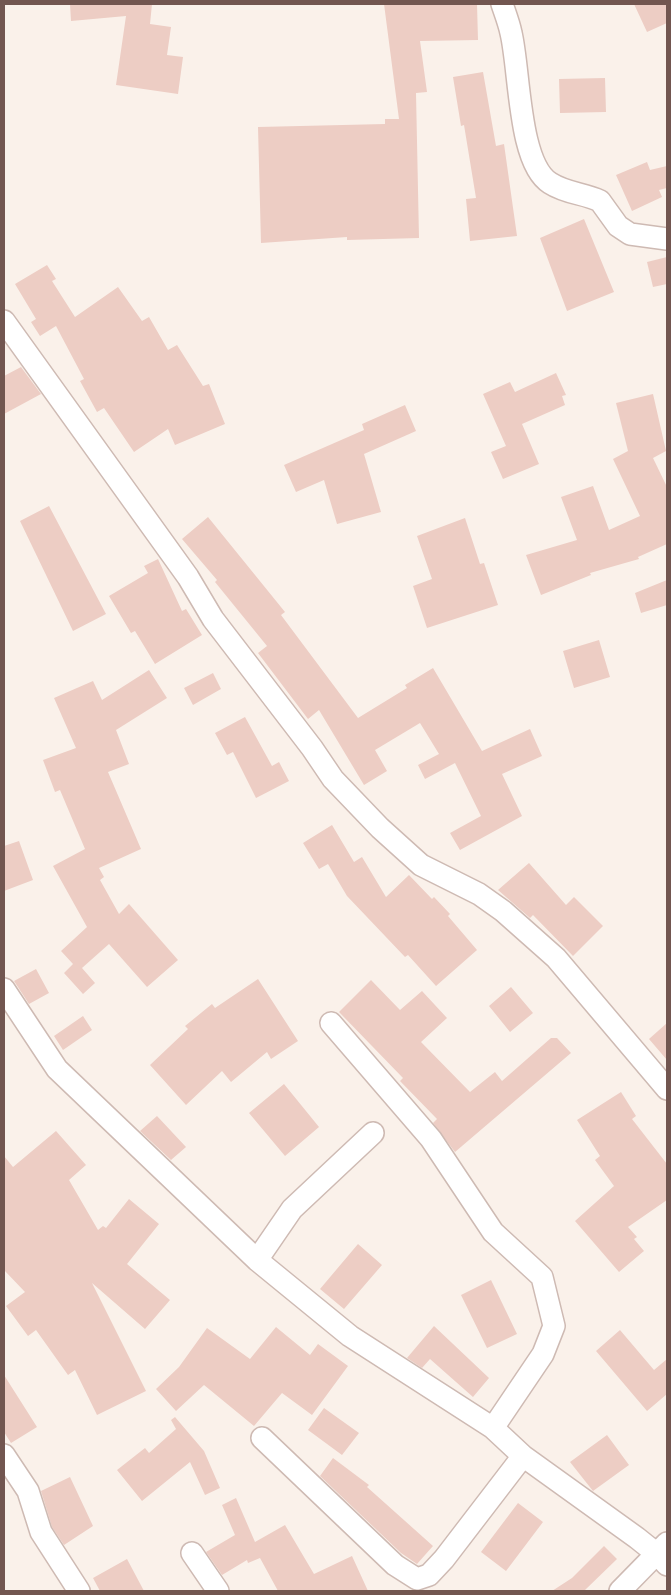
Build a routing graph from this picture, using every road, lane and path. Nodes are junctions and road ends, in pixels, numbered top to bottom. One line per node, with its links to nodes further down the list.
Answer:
1 (502, 4): 2 (street)
2 (667, 239)
3 (4, 321): 6 (street)
4 (4, 989): 8 (street)
5 (331, 1023): 9 (street)
6 (667, 1089)
7 (373, 1133): 8 (street)
8 (257, 1260): 9 (street)
9 (493, 1428): 12 (street)
10 (262, 1438): 12 (street)
11 (4, 1456): 15 (street)
12 (523, 1456): 14 (street)
13 (192, 1553): 16 (street)
14 (664, 1554): 17 (street)
15 (79, 1591)
16 (218, 1591)
17 (620, 1591)

